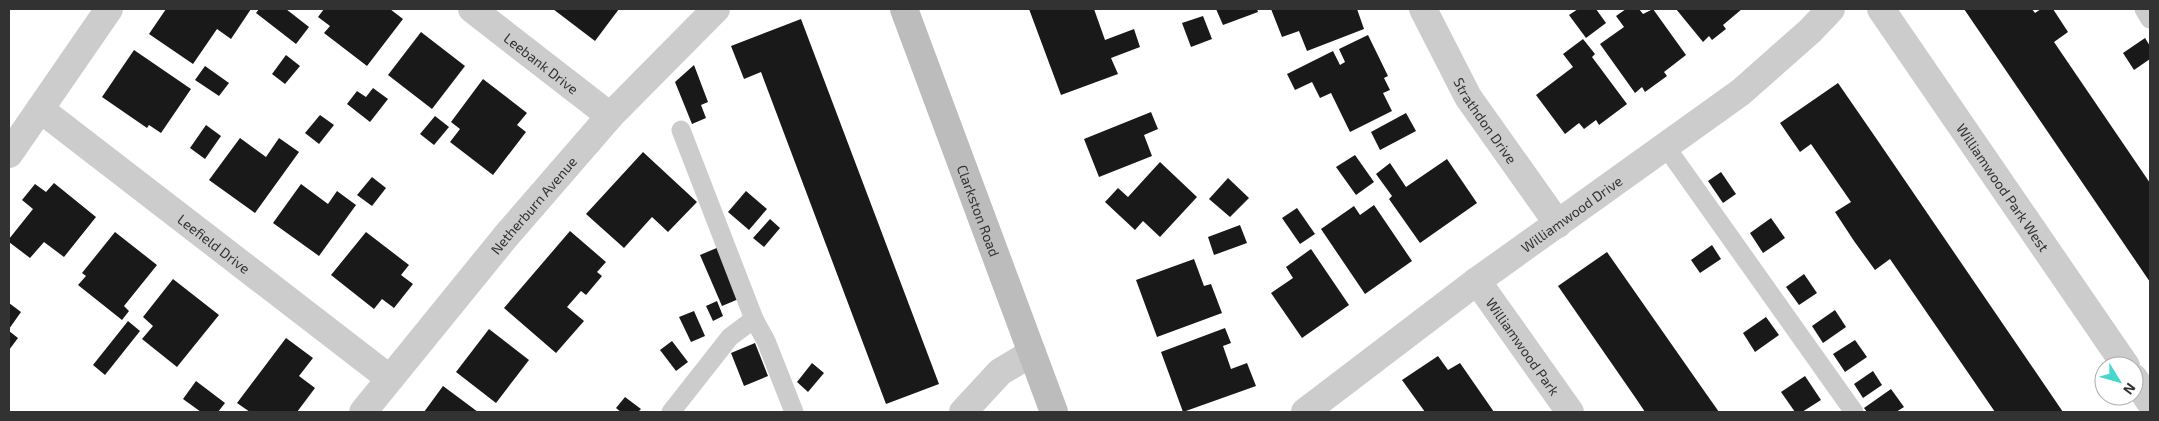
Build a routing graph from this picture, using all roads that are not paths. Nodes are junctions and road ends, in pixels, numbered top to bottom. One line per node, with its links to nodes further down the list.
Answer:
1 (108, 9): 10 (street)
2 (472, 9): 11 (street, Leebank Drive)
3 (716, 9): 11 (street, Netherburn Avenue)
4 (904, 9): 18 (main road, Clarkston Road)
5 (1423, 9): 15 (street, Strathdon Drive)
6 (1831, 9): 13 (street, Williamwood Drive)
7 (1881, 9): 19 (street, Williamwood Park West)
8 (2144, 9): 9 (lane)
9 (2150, 18)
10 (40, 109): 14 (street); 20 (street, Leefield Drive)
11 (610, 116): 20 (street, Netherburn Avenue)
12 (681, 130): 17 (lane)
13 (1666, 147): 15 (street, Williamwood Drive); 28 (lane)
14 (9, 154)
15 (1558, 224): 16 (street, Williamwood Drive)
16 (1477, 281): 26 (street, Williamwood Drive); 27 (street, Williamwood Park)
17 (754, 318): 22 (lane); 23 (lane)
18 (1032, 352): 24 (street); 25 (main road, Clarkston Road)
19 (2119, 356)
20 (389, 378): 21 (street, Netherburn Avenue)
21 (363, 412)
22 (671, 412)
23 (794, 412)
24 (963, 412)
25 (1054, 412)
26 (1305, 412)
27 (1570, 412)
28 (1854, 412)

